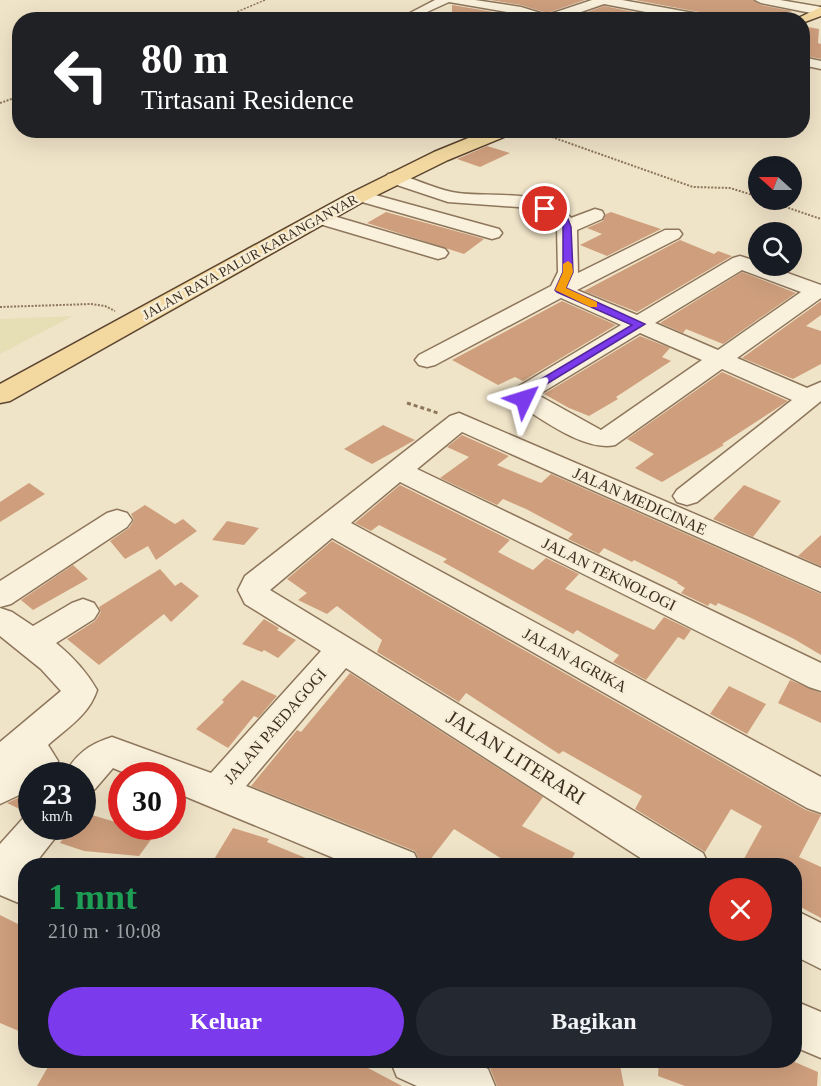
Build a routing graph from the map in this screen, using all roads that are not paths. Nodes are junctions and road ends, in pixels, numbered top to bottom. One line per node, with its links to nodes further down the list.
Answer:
1 (445, 0): 11 (street)
2 (453, 0): 6 (street)
3 (603, 0): 8 (street); 14 (street)
4 (656, 0): 8 (street)
5 (761, 0): 17 (street)
6 (497, 5): 9 (street); 12 (street)
7 (538, 5): 9 (street)
8 (644, 8): 15 (street)
9 (521, 11): 13 (street)
10 (753, 11): 16 (street)
11 (418, 12)
12 (481, 12)
13 (524, 12)
14 (569, 12)
15 (659, 12)
16 (758, 12)
17 (821, 13)
18 (466, 138): 34 (main road, JALAN RAYA PALUR KARANGANYAR)
19 (486, 138): 20 (main road, JALAN RAYA PALUR KARANGANYAR)
20 (402, 174): 21 (main road, JALAN RAYA PALUR KARANGANYAR); 23 (street)
21 (361, 196): 25 (main road, JALAN RAYA PALUR KARANGANYAR); 27 (street)
22 (570, 198): 23 (street)
23 (545, 209): 26 (street)
24 (595, 215): 26 (street)
25 (320, 218): 29 (street); 36 (main road, JALAN RAYA PALUR KARANGANYAR)
26 (567, 227): 30 (street)
27 (492, 233)
28 (672, 234): 30 (street)
29 (438, 253)
30 (560, 290): 31 (street); 33 (street)
31 (639, 324): 32 (street); 32 (street); 32 (street)
32 (719, 359): 35 (street)
33 (427, 360)
34 (0, 380)
35 (815, 393): 38 (street)
36 (0, 395)
37 (397, 470): 40 (street); 41 (street, JALAN MEDICINAE); 47 (street, JALAN TEKNOLOGI)
38 (687, 496)
39 (117, 520): 42 (street)
40 (329, 524): 46 (street); 52 (street, JALAN AGRIKA)
41 (821, 581)
42 (0, 596)
43 (82, 611): 45 (street)
44 (0, 620): 45 (street)
45 (32, 642): 48 (street)
46 (343, 649): 51 (street, JALAN PAEDAGOGI); 55 (street, JALAN LITERARI)
47 (821, 678)
48 (23, 753): 50 (street)
49 (96, 762): 51 (street, JALAN PAEDAGOGI)
50 (0, 788)
51 (218, 792): 54 (street)
52 (821, 796)
53 (29, 840): 56 (street)
54 (380, 858)
55 (676, 858)
56 (0, 875): 57 (street)
57 (18, 883)
58 (802, 936): 59 (street)
59 (821, 948)
60 (802, 1027): 61 (street)
61 (821, 1035)
62 (432, 1068): 63 (street)
63 (471, 1086)

